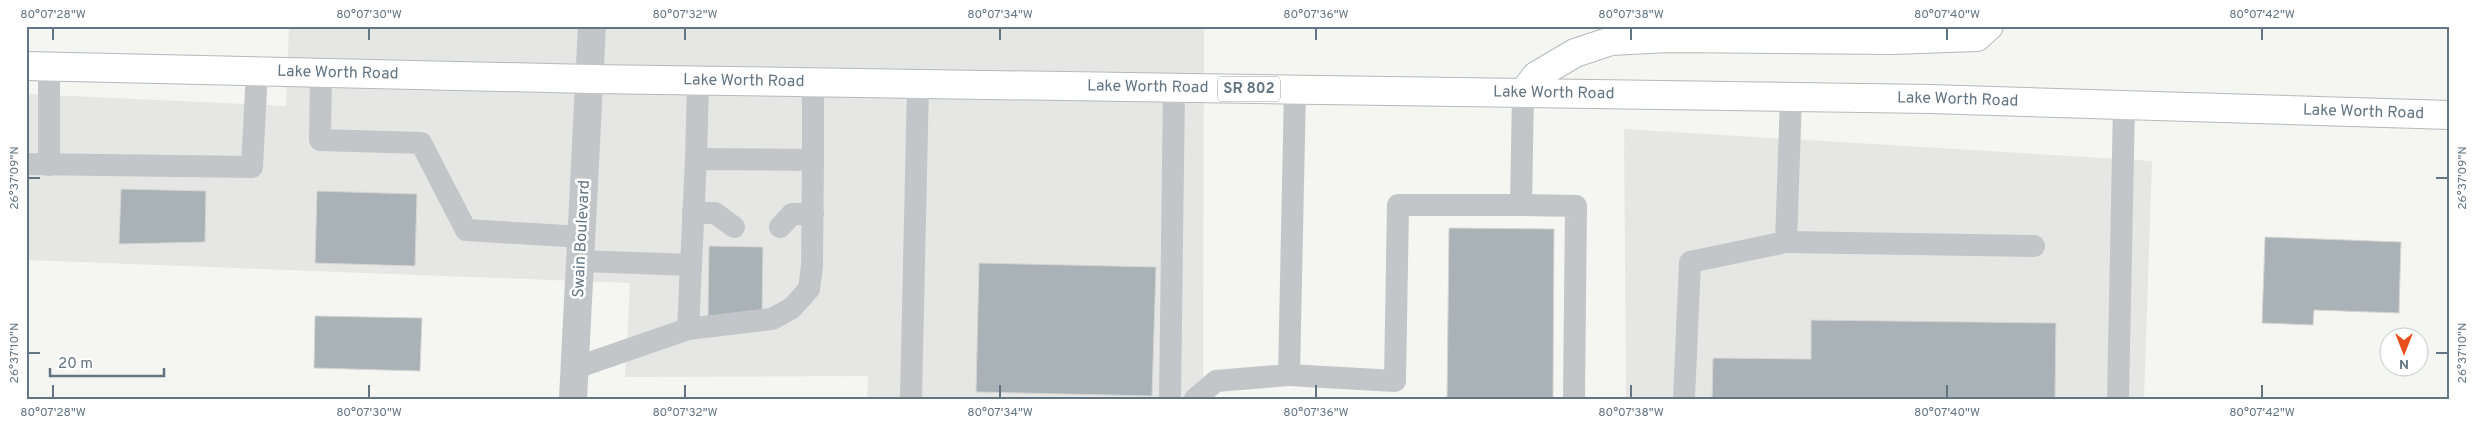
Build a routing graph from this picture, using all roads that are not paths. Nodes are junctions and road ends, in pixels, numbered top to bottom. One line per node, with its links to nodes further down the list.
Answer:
1 (592, 26): 6 (street, Swain Boulevard)
2 (1989, 26): 12 (main road)
3 (37, 66): 4 (main road, Lake Worth Road / SR 802); 20 (lane)
4 (256, 71): 5 (main road, Lake Worth Road / SR 802); 20 (lane)
5 (321, 73): 6 (main road, Lake Worth Road / SR 802); 26 (lane)
6 (590, 79): 7 (main road, Lake Worth Road / SR 802); 26 (street, Swain Boulevard)
7 (698, 81): 8 (main road, Lake Worth Road / SR 802); 17 (lane)
8 (813, 82): 9 (main road, Lake Worth Road / SR 802); 18 (lane)
9 (918, 84): 10 (main road, Lake Worth Road / SR 802); 33 (lane)
10 (1174, 88): 11 (main road, Lake Worth Road / SR 802); 34 (lane)
11 (1295, 90): 12 (main road, Lake Worth Road / SR 802); 30 (lane)
12 (1523, 93): 13 (main road, Lake Worth Road / SR 802); 21 (lane)
13 (1791, 97): 15 (main road, Lake Worth Road / SR 802); 24 (lane)
14 (2450, 98): 16 (main road)
15 (2124, 105): 16 (main road, Lake Worth Road / SR 802); 38 (lane)
16 (2438, 115)
17 (696, 159): 18 (lane); 22 (lane)
18 (813, 160): 28 (lane)
19 (26, 164): 20 (lane)
20 (49, 165)
21 (1522, 205): 30 (lane); 36 (lane)
22 (693, 213): 23 (lane); 27 (lane)
23 (728, 215)
24 (1786, 242): 25 (lane); 37 (lane)
25 (2034, 246)
26 (582, 249): 27 (lane); 29 (street, Swain Boulevard)
27 (691, 265): 28 (lane)
28 (688, 329): 29 (lane)
29 (575, 368): 32 (street, Swain Boulevard)
30 (1289, 375): 31 (lane)
31 (1246, 388): 35 (lane)
32 (573, 399)
33 (911, 399)
34 (1170, 399)
35 (1195, 399)
36 (1574, 399)
37 (1684, 399)
38 (2118, 399)

